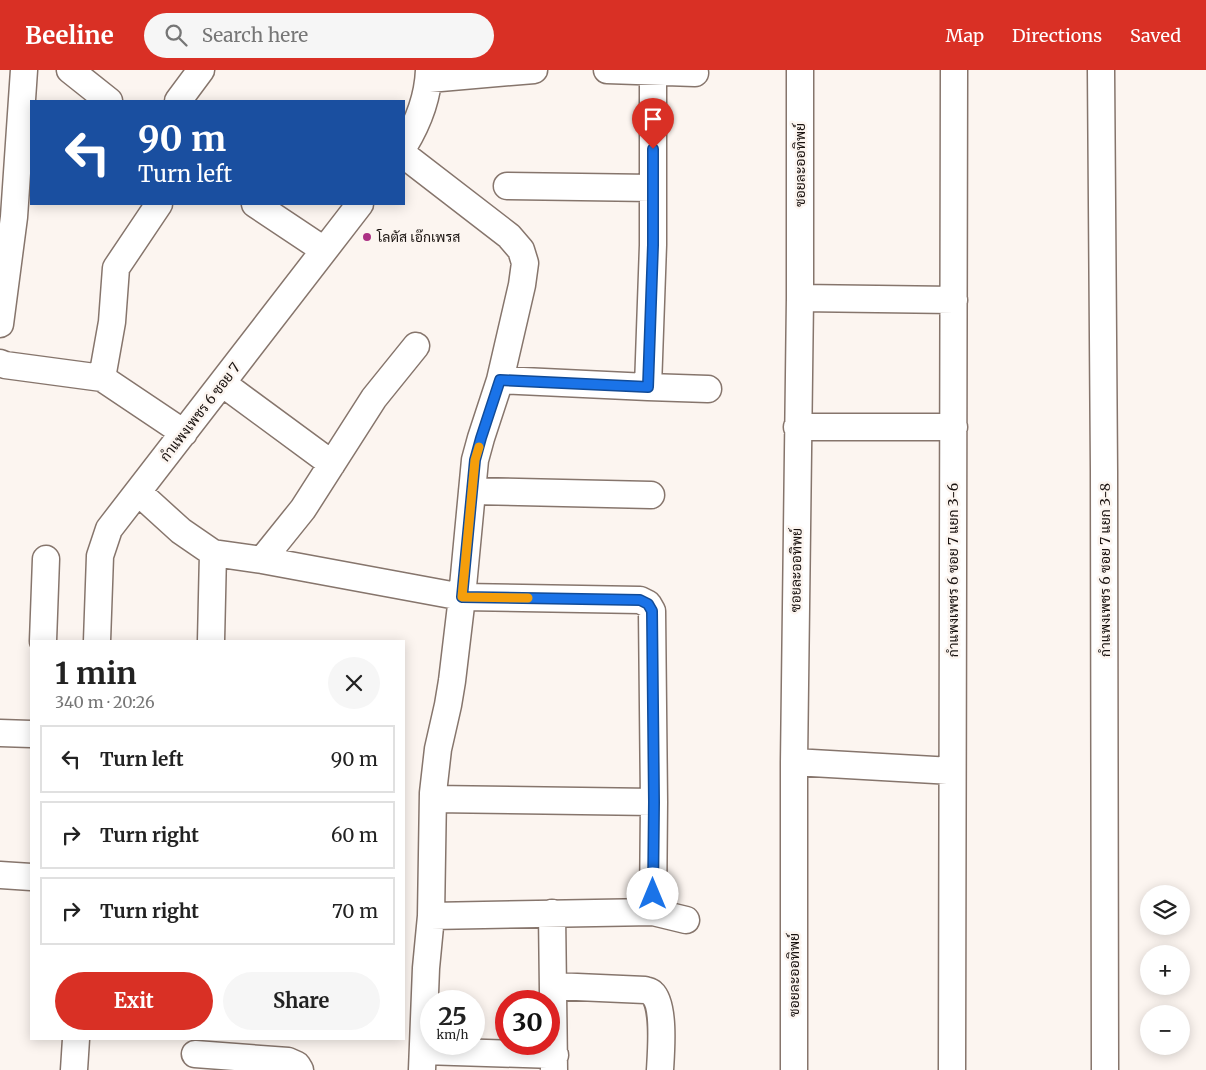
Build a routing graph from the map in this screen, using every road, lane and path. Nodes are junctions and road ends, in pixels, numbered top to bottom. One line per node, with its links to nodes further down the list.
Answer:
1 (24, 70): 14 (street)
2 (70, 70): 12 (street)
3 (201, 70): 13 (street)
4 (534, 70): 11 (street)
5 (607, 70): 9 (street)
6 (800, 70): 24 (street, ซอยละออทิพย์)
7 (954, 70): 25 (street, กำแพงเพชร 6 ซอย 7 แยก 3-6)
8 (1101, 70): 71 (street, กำแพงเพชร 6 ซอย 7 แยก 3-8)
9 (653, 72): 10 (street); 18 (street)
10 (695, 73)
11 (429, 75): 15 (street)
12 (108, 100)
13 (179, 100)
14 (11, 108): 22 (street)
15 (405, 144)
16 (405, 156): 30 (street)
17 (507, 186): 18 (street)
18 (653, 188): 32 (street)
19 (157, 205): 29 (street)
20 (256, 205): 23 (street)
21 (359, 205): 23 (street, กำแพงเพชร 6 ซอย 7)
22 (7, 217): 26 (street)
23 (324, 250): 31 (street, กำแพงเพชร 6 ซอย 7)
24 (800, 298): 25 (street); 34 (street, ซอยละออทิพย์)
25 (954, 300): 35 (street, กำแพงเพชร 6 ซอย 7 แยก 3-6)
26 (0, 324)
27 (416, 346): 37 (street)
28 (0, 363): 29 (street)
29 (102, 378): 36 (street)
30 (500, 380): 32 (street); 38 (street)
31 (222, 383): 36 (street, กำแพงเพชร 6 ซอย 7); 37 (street)
32 (648, 387): 33 (street)
33 (708, 389)
34 (797, 427): 35 (street); 50 (street, ซอยละออทิพย์)
35 (954, 427): 51 (street, กำแพงเพชร 6 ซอย 7 แยก 3-6)
36 (184, 432): 39 (street, กำแพงเพชร 6 ซอย 7)
37 (332, 464): 43 (street)
38 (472, 491): 40 (street); 44 (street)
39 (138, 492): 41 (street); 46 (street, กำแพงเพชร 6 ซอย 7)
40 (651, 495)
41 (213, 553): 43 (street); 47 (street)
42 (46, 560): 45 (street)
43 (262, 560): 44 (street)
44 (462, 597): 52 (street); 53 (street)
45 (44, 640)
46 (97, 640)
47 (211, 640)
48 (0, 733): 49 (street)
49 (30, 734)
50 (794, 762): 51 (street); 69 (street, ซอยละออทิพย์)
51 (952, 771): 70 (street, กำแพงเพชร 6 ซอย 7 แยก 3-6)
52 (433, 798): 53 (street); 58 (street)
53 (654, 802): 56 (street)
54 (0, 875): 55 (street)
55 (30, 877)
56 (653, 912): 57 (street); 59 (street)
57 (552, 913): 58 (street); 61 (street)
58 (431, 916): 60 (street)
59 (686, 920)
60 (415, 967): 64 (street)
61 (554, 986): 65 (street); 68 (street)
62 (76, 1040): 66 (street)
63 (194, 1054): 67 (street)
64 (423, 1061): 65 (street)
65 (555, 1063)
66 (74, 1070)
67 (300, 1070)
68 (660, 1070)
69 (794, 1070)
70 (952, 1070)
71 (1105, 1070)

